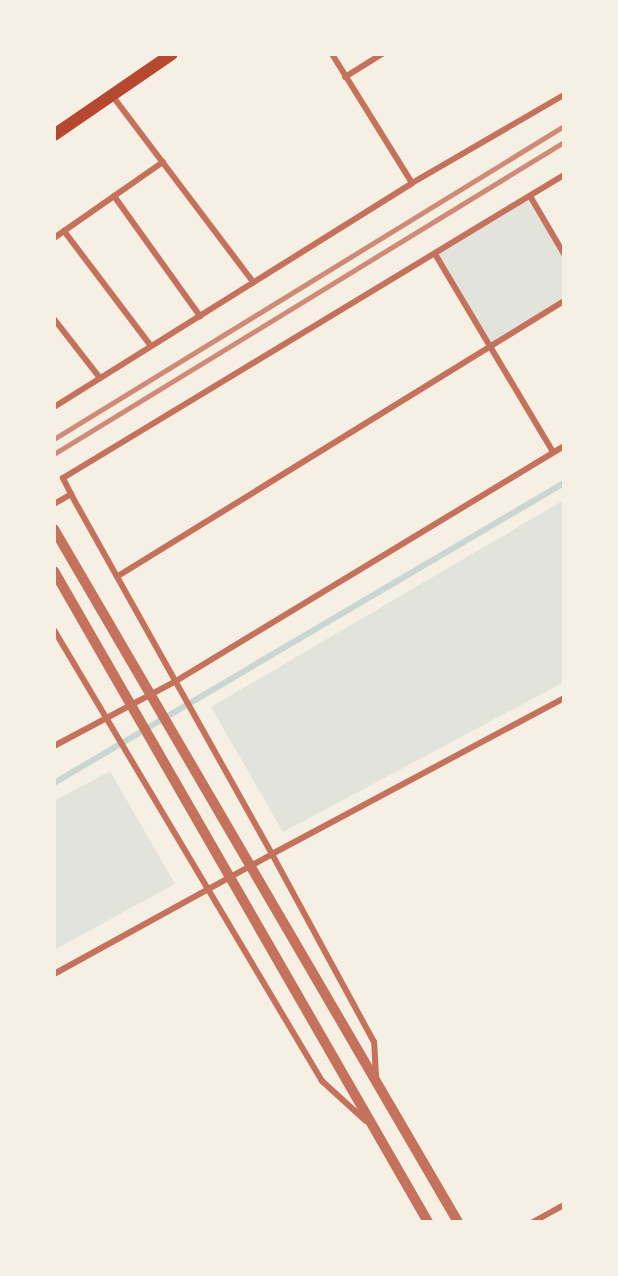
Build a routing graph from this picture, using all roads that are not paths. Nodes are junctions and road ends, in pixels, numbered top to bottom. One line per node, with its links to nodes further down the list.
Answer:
1 (172, 54): 5 (main road)
2 (332, 54): 4 (street)
3 (382, 54): 4 (street)
4 (345, 78): 10 (street)
5 (111, 94): 7 (main road); 8 (street)
6 (564, 95): 10 (street)
7 (54, 135)
8 (163, 162): 11 (street); 17 (street)
9 (564, 175): 12 (street)
10 (412, 183): 17 (street)
11 (114, 196): 13 (street); 19 (street)
12 (530, 196): 15 (street); 16 (street)
13 (64, 231): 14 (street); 21 (street)
14 (54, 238)
15 (435, 254): 22 (street); 27 (street)
16 (564, 254)
17 (253, 282): 19 (street)
18 (564, 301): 22 (street)
19 (200, 316): 21 (street)
20 (54, 319): 23 (street)
21 (151, 346): 23 (street)
22 (490, 346): 26 (street); 31 (street)
23 (100, 378): 24 (street)
24 (54, 407)
25 (564, 446): 26 (street)
26 (553, 452): 33 (street)
27 (71, 494): 28 (street); 31 (street)
28 (54, 504)
29 (54, 529): 40 (street)
30 (54, 571): 41 (street)
31 (118, 576): 33 (street)
32 (54, 630): 35 (street)
33 (176, 681): 35 (street); 37 (street)
34 (564, 698): 37 (street)
35 (105, 719): 36 (street); 38 (street)
36 (54, 746)
37 (272, 854): 38 (street); 40 (street)
38 (210, 890): 39 (street); 41 (street)
39 (54, 974)
40 (376, 1087): 44 (street)
41 (378, 1131): 43 (street)
42 (564, 1205): 45 (street)
43 (428, 1222)
44 (458, 1222)
45 (533, 1222)

